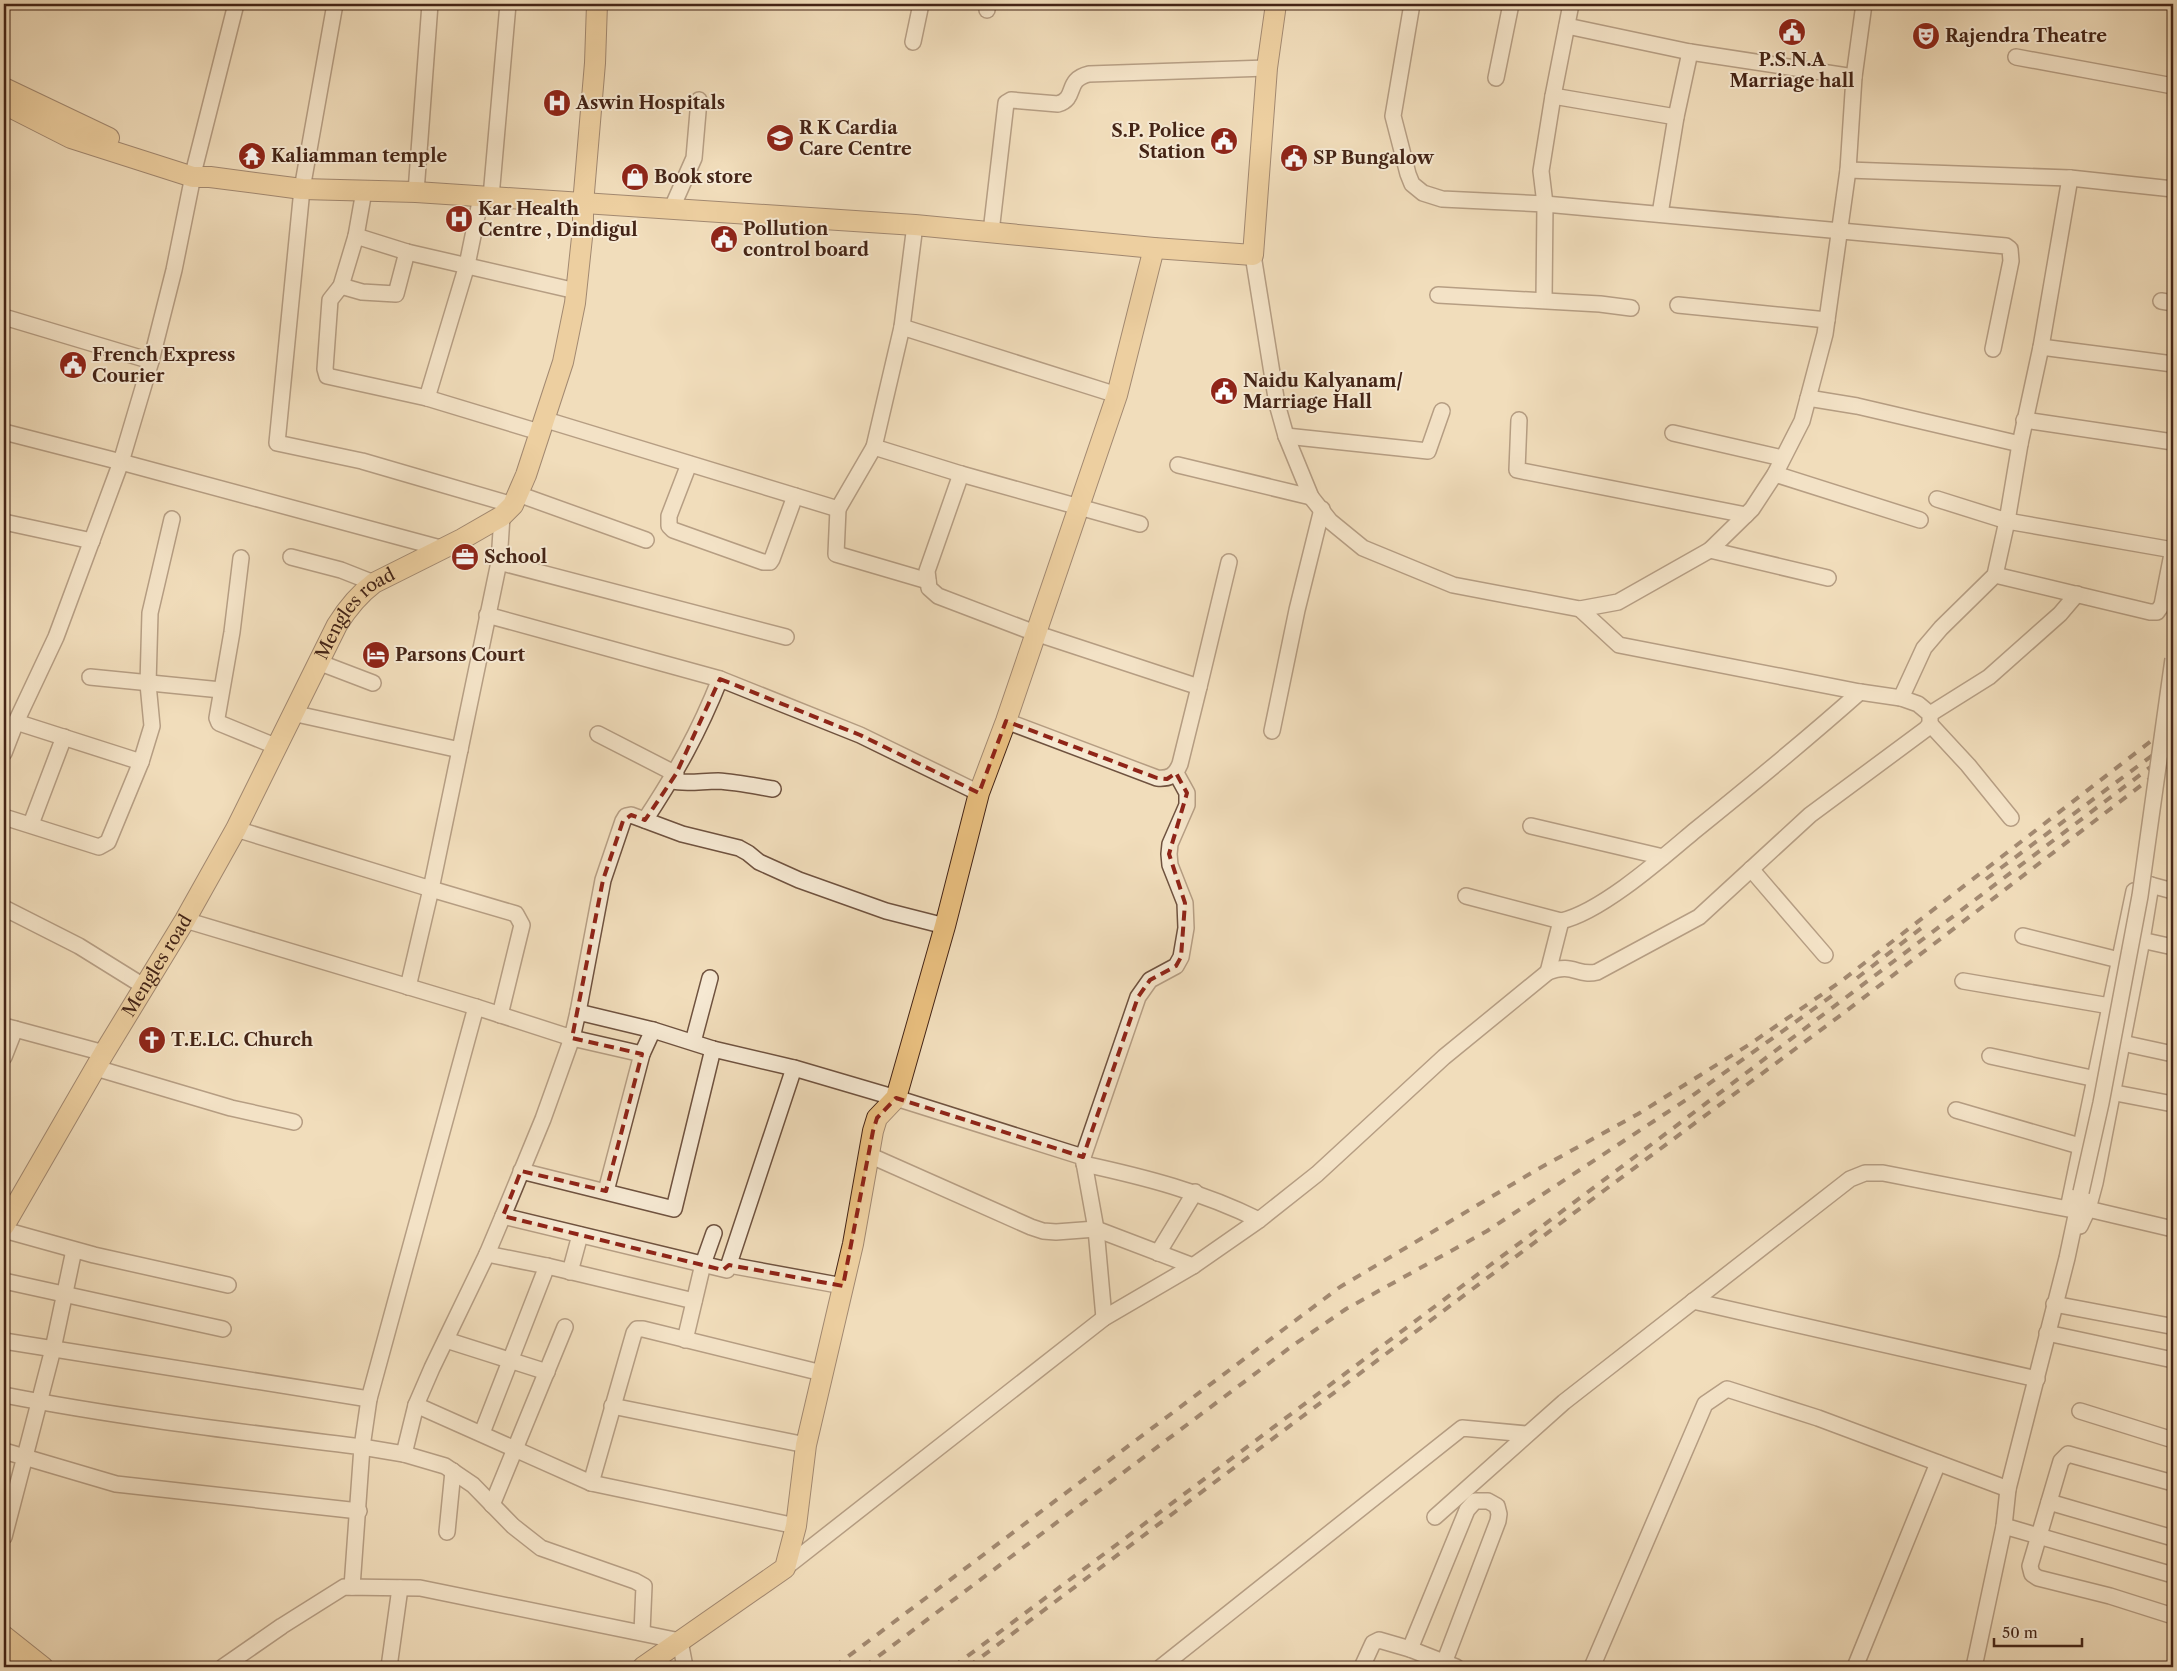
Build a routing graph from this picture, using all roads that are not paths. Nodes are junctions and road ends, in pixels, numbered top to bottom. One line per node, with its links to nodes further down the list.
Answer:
1 (236, 4): 26 (street)
2 (335, 4): 28 (street)
3 (430, 4): 31 (street)
4 (508, 4): 32 (street)
5 (597, 4): 33 (main road)
6 (921, 4): 13 (street)
7 (1276, 4): 16 (main road)
8 (1412, 4): 34 (street)
9 (1511, 4): 18 (street)
10 (1570, 4): 12 (street)
11 (1864, 4): 17 (street)
12 (1567, 26): 14 (street); 21 (street)
13 (913, 42)
14 (1690, 52): 17 (street); 24 (street)
15 (2016, 57): 19 (street)
16 (1267, 68): 39 (street); 43 (main road)
17 (1854, 77): 25 (street)
18 (1496, 78)
19 (2173, 86)
20 (4, 88): 26 (main road)
21 (1553, 96): 24 (street); 34 (street)
22 (699, 100): 35 (street)
23 (4, 104): 26 (main road)
24 (1676, 117): 36 (street)
25 (1848, 170): 27 (street); 38 (street)
26 (199, 173): 28 (main road); 56 (street)
27 (2070, 178): 29 (street); 54 (street)
28 (302, 189): 30 (main road); 80 (street)
29 (2173, 189)
30 (364, 191): 31 (main road); 40 (street)
31 (416, 192): 32 (main road)
32 (486, 197): 33 (main road); 44 (street)
33 (583, 204): 35 (main road); 46 (main road)
34 (1545, 204): 36 (street); 48 (street)
35 (671, 210): 37 (main road)
36 (1660, 214): 38 (street)
37 (915, 225): 39 (main road); 53 (street)
38 (1840, 231): 52 (street); 55 (street)
39 (991, 232): 41 (main road)
40 (356, 236): 42 (street); 45 (street)
41 (1154, 248): 43 (main road); 58 (main road)
42 (407, 252): 44 (street); 45 (street)
43 (1253, 255): 67 (street)
44 (467, 265): 46 (street); 59 (street)
45 (341, 286): 59 (street)
46 (576, 291): 64 (main road)
47 (1438, 295): 48 (street)
48 (1544, 300): 50 (street)
49 (1678, 305): 52 (street)
50 (1631, 308)
51 (4, 317): 56 (street)
52 (1827, 320): 60 (street)
53 (902, 327): 58 (street); 70 (street)
54 (2041, 347): 57 (street); 63 (street)
55 (1993, 349)
56 (151, 361): 72 (street)
57 (2173, 364)
58 (1117, 395): 81 (main road)
59 (427, 398): 64 (street)
60 (1808, 398): 69 (street); 71 (street)
61 (1442, 411): 67 (street)
62 (1519, 420): 84 (street)
63 (2024, 420): 68 (street); 69 (street)
64 (541, 426): 73 (street); 80 (main road)
65 (4, 432): 72 (street)
66 (1673, 432): 71 (street)
67 (1286, 436): 78 (street)
68 (2173, 442)
69 (2020, 444): 87 (street)
70 (874, 447): 75 (street); 82 (street)
71 (1782, 458): 76 (street)
72 (121, 462): 91 (street); 92 (street)
73 (689, 464): 77 (street); 77 (street)
74 (1178, 465): 78 (street)
75 (961, 474): 81 (street); 101 (street)
76 (1775, 474): 84 (street); 86 (street)
77 (795, 496): 82 (street)
78 (1311, 497): 83 (street)
79 (1936, 499): 87 (street)
80 (511, 505): 90 (street); 92 (main road, Mengles road); 97 (street)
81 (1079, 508): 89 (street); 106 (main road)
82 (838, 509): 101 (street)
83 (1322, 509): 104 (street); 122 (street)
84 (1746, 515): 93 (street)
85 (172, 519): 113 (street)
86 (1920, 520)
87 (2007, 521): 94 (street); 99 (street)
88 (4, 522): 91 (street)
89 (1140, 524)
90 (646, 540)
91 (92, 541): 121 (street)
92 (444, 549): 102 (main road, Mengles road)
93 (1710, 550): 100 (street); 104 (street)
94 (2173, 550): 103 (street)
95 (291, 557): 102 (street)
96 (241, 558): 115 (street)
97 (499, 562): 105 (street); 107 (street)
98 (1229, 562): 114 (street)
99 (1995, 575): 103 (street); 117 (street)
100 (1828, 578)
101 (928, 580): 106 (street)
102 (374, 583): 109 (main road, Mengles road)
103 (2077, 594): 119 (street)
104 (1580, 609): 116 (street)
105 (486, 615): 111 (street); 126 (street)
106 (1035, 633): 114 (street); 120 (main road)
107 (786, 637)
108 (2173, 659): 202 (street, bridge)
109 (318, 662): 112 (street); 118 (main road, Mengles road)
110 (90, 677): 113 (street)
111 (720, 679): 130 (street); 132 (street)
112 (373, 683)
113 (148, 684): 115 (street); 128 (street)
114 (1199, 687): 129 (street)
115 (221, 690): 125 (street)
116 (1860, 692): 117 (street); 140 (street)
117 (1901, 698): 119 (street)
118 (292, 713): 125 (main road, Mengles road); 126 (street)
119 (1930, 719): 134 (street); 141 (street)
120 (1006, 721): 129 (street); 132 (main road)
121 (16, 722): 124 (street); 127 (street)
122 (1272, 731)
123 (598, 734): 130 (street)
124 (64, 737): 128 (street); 137 (street)
125 (275, 746): 139 (main road, Mengles road)
126 (460, 750): 143 (street)
127 (4, 753)
128 (141, 762): 137 (street)
129 (1176, 773): 186 (street)
130 (673, 777): 131 (street); 135 (street)
131 (773, 789)
132 (979, 793): 149 (main road)
133 (4, 817): 137 (street)
134 (2011, 818)
135 (645, 820): 149 (street); 163 (street)
136 (2144, 823): 142 (street)
137 (30, 824)
138 (1531, 826): 140 (street)
139 (236, 829): 143 (street); 147 (main road, Mengles road)
140 (1664, 857): 148 (street)
141 (1751, 869): 154 (street); 156 (street)
142 (2144, 883): 144 (street); 151 (street); 152 (street)
143 (431, 889): 160 (street); 164 (street)
144 (2173, 891)
145 (1466, 896): 148 (street)
146 (4, 908): 159 (street)
147 (185, 920): 159 (main road, Mengles road); 160 (street)
148 (1561, 921): 156 (street)
149 (944, 926): 180 (main road)
150 (2023, 936): 155 (street)
151 (2124, 936): 152 (street); 155 (street)
152 (2142, 940): 153 (street); 170 (street)
153 (2173, 947)
154 (1825, 955)
155 (2119, 960): 161 (street)
156 (1548, 972): 193 (street)
157 (710, 978): 169 (street)
158 (1963, 981): 161 (street)
159 (144, 987): 176 (main road, Mengles road)
160 (408, 987): 162 (street)
161 (2110, 1006): 168 (street)
162 (476, 1007): 164 (street); 230 (street)
163 (578, 1012): 166 (street); 167 (street)
164 (500, 1015): 167 (street)
165 (9, 1027): 175 (street); 176 (street)
166 (653, 1030): 169 (street); 172 (street)
167 (572, 1038): 172 (street); 187 (street)
168 (2104, 1040): 170 (street); 178 (street)
169 (693, 1042): 171 (street)
170 (2123, 1043): 173 (street); 179 (street)
171 (713, 1049): 177 (street); 188 (street)
172 (642, 1054): 188 (street)
173 (2173, 1054)
174 (1990, 1056): 178 (street)
175 (4, 1057)
176 (100, 1061): 183 (street); 194 (main road, Mengles road)
177 (794, 1068): 180 (street); 204 (street)
178 (2095, 1084): 179 (street); 184 (street)
179 (2113, 1093): 181 (street); 191 (street)
180 (896, 1098): 185 (main road); 186 (street)
181 (2173, 1104)
182 (1956, 1110): 184 (street)
183 (294, 1122)
184 (2083, 1147): 190 (street)
185 (869, 1155): 195 (street); 210 (main road)
186 (1083, 1161): 189 (street); 195 (street)
187 (521, 1171): 188 (street); 192 (street)
188 (606, 1191)
189 (1194, 1192): 193 (street); 200 (street)
190 (2068, 1209): 202 (street); 213 (street)
191 (2088, 1209): 196 (street); 202 (street)
192 (503, 1216): 198 (street); 201 (street)
193 (1259, 1220): 206 (street)
194 (5, 1223): 199 (street)
195 (1096, 1229): 200 (street); 215 (street)
196 (2173, 1229)
197 (714, 1233): 203 (street)
198 (580, 1235): 203 (street); 207 (street)
199 (74, 1250): 209 (street); 211 (street)
200 (1158, 1253): 206 (street)
201 (487, 1254): 205 (street); 220 (street)
202 (2067, 1258): 214 (street)
203 (703, 1264): 204 (street); 212 (street)
204 (729, 1265): 210 (street)
205 (547, 1266): 207 (street); 224 (street)
206 (1193, 1266): 215 (street)
207 (570, 1272): 212 (street)
208 (4, 1281): 211 (street)
209 (228, 1285)
210 (843, 1286): 227 (main road)
211 (65, 1295): 218 (street); 223 (street)
212 (694, 1301): 221 (street)
213 (1692, 1301): 228 (street); 236 (street)
214 (2054, 1304): 216 (street); 219 (street)
215 (1104, 1318): 259 (street)
216 (2173, 1324)
217 (565, 1327): 226 (street)
218 (223, 1329)
219 (2047, 1333): 225 (street); 228 (street)
220 (446, 1340): 224 (street); 232 (street)
221 (684, 1340): 227 (street); 233 (street)
222 (4, 1341): 223 (street)
223 (53, 1349): 230 (street); 231 (street)
224 (511, 1360): 226 (street); 235 (street)
225 (2173, 1360)
226 (547, 1372): 240 (street)
227 (822, 1373): 238 (main road)
228 (2037, 1379): 248 (street)
229 (4, 1395): 231 (street)
230 (368, 1399): 239 (street)
231 (38, 1401): 239 (street); 243 (street)
232 (416, 1405): 235 (street); 242 (street)
233 (612, 1406): 238 (street); 246 (street)
234 (2080, 1411): 237 (street)
235 (482, 1433): 240 (street)
236 (1527, 1434): 252 (street); 277 (street)
237 (2173, 1440)
238 (806, 1446): 253 (main road)
239 (362, 1447): 242 (street); 251 (street)
240 (517, 1448): 246 (street); 250 (street)
241 (4, 1451): 243 (street)
242 (404, 1454): 245 (street)
243 (24, 1457): 251 (street); 257 (street)
244 (1938, 1462): 248 (street); 279 (street); 280 (street)
245 (453, 1471): 250 (street); 255 (street)
246 (591, 1483): 253 (street)
247 (2173, 1483): 249 (street)
248 (2008, 1489): 254 (street)
249 (2049, 1502): 256 (street); 258 (street)
250 (492, 1505): 264 (street)
251 (359, 1511): 261 (street)
252 (1435, 1517)
253 (796, 1526): 259 (main road)
254 (2004, 1526): 256 (street); 270 (street)
255 (447, 1532)
256 (2039, 1536): 260 (street); 263 (street)
257 (4, 1537)
258 (2173, 1538)
259 (785, 1568): 266 (main road)
260 (2173, 1575)
261 (352, 1587): 262 (street); 273 (street)
262 (400, 1588): 264 (street); 274 (street)
263 (2173, 1616)
264 (642, 1632): 266 (street)
265 (4, 1636): 272 (main road)
266 (680, 1641): 275 (main road); 276 (street)
267 (1410, 1649): 269 (street); 269 (street); 278 (street)
268 (4, 1652): 271 (highway)
269 (1450, 1665)
270 (1979, 1666)
271 (23, 1667)
272 (43, 1667)
273 (222, 1667)
274 (389, 1667)
275 (642, 1667)
276 (685, 1667)
277 (1161, 1667)
278 (1362, 1667)
279 (1592, 1667)
280 (1855, 1667)

